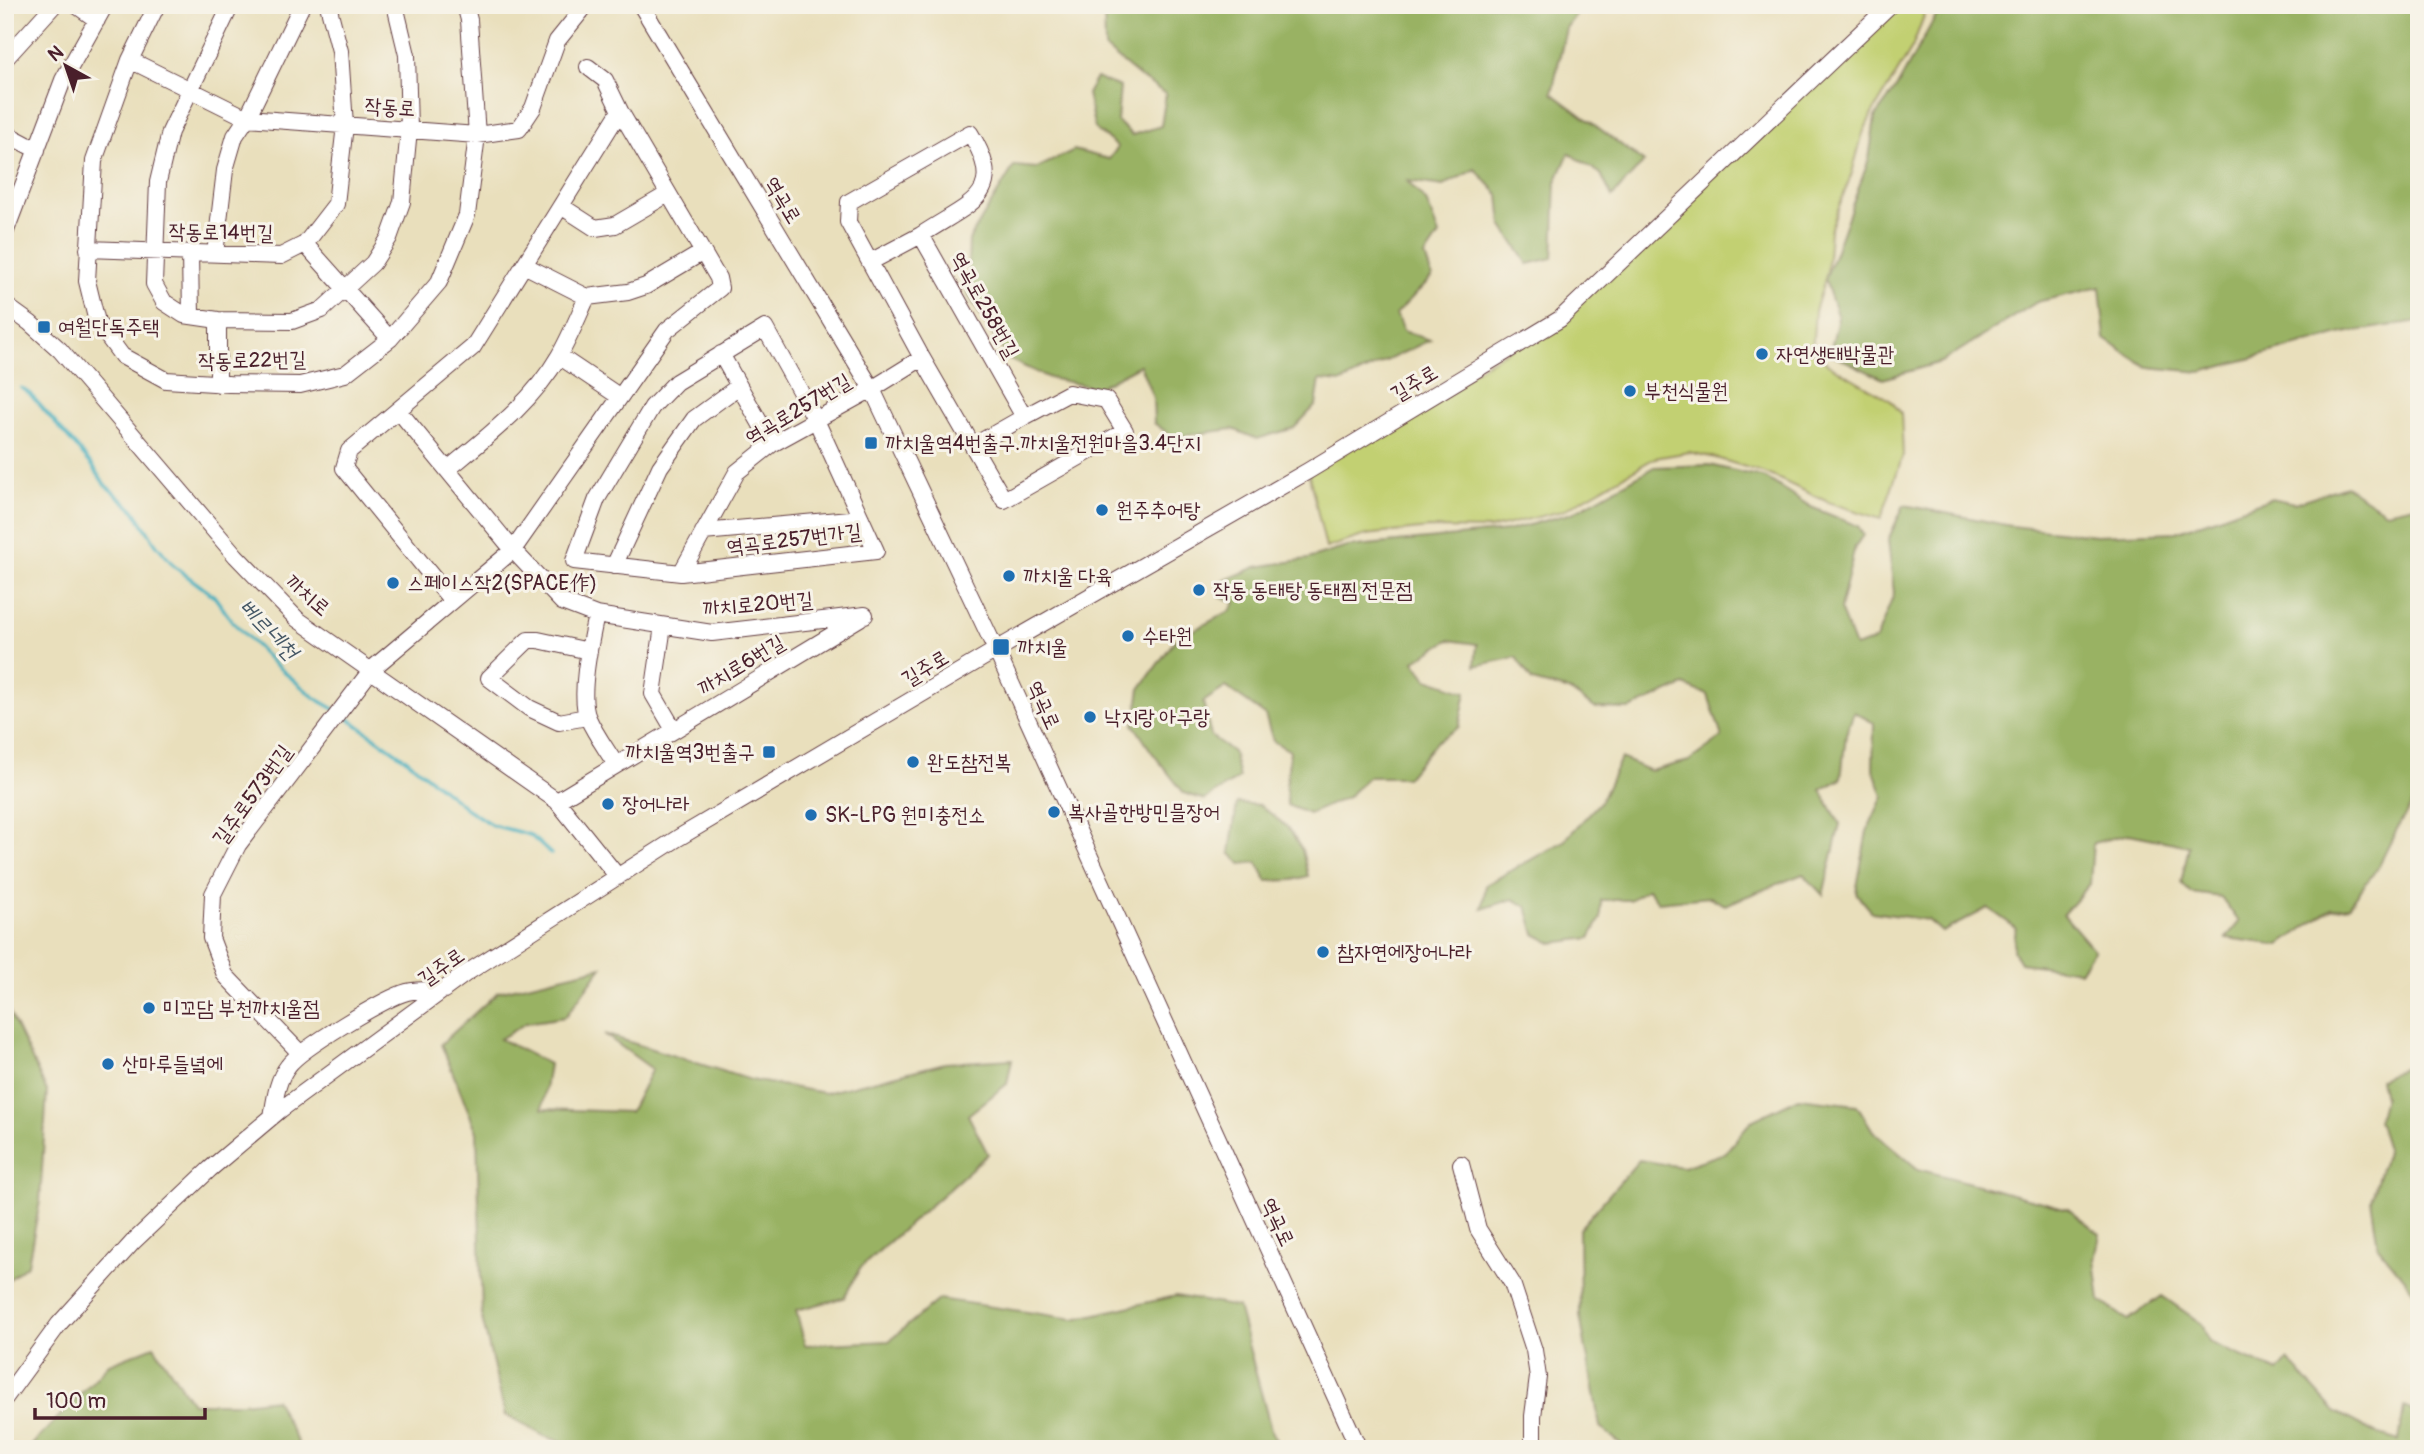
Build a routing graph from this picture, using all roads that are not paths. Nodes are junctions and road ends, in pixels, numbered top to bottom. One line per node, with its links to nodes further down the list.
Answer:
1 (54, 5): 13 (street)
2 (76, 5): 12 (street)
3 (157, 5): 14 (street, 작동로22번길)
4 (231, 5): 16 (street)
5 (302, 5): 18 (street)
6 (328, 5): 19 (street)
7 (395, 5): 20 (street)
8 (465, 5): 22 (street, 작동로22번길)
9 (586, 5): 22 (street, 작동로)
10 (641, 5): 47 (street, 역곡로)
11 (1890, 5): 64 (street, 길주로)
12 (101, 12): 23 (street)
13 (5, 59)
14 (130, 60): 16 (street, 작동로); 29 (street, 작동로22번길)
15 (588, 67): 17 (street)
16 (190, 89): 18 (street, 작동로); 30 (street)
17 (620, 111): 24 (street); 25 (street)
18 (247, 118): 19 (street, 작동로); 33 (street)
19 (345, 125): 20 (street, 작동로); 28 (street)
20 (409, 130): 22 (street, 작동로); 36 (street)
21 (5, 133): 23 (street)
22 (477, 135): 41 (street, 작동로22번길)
23 (37, 150): 26 (street)
24 (668, 194): 25 (street); 32 (street)
25 (561, 206): 35 (street)
26 (6, 227)
27 (921, 235): 34 (street); 34 (street); 50 (street, 역곡로258번길)
28 (305, 244): 33 (street, 작동로14번길); 36 (street)
29 (88, 249): 30 (street, 작동로14번길); 45 (street, 작동로22번길)
30 (154, 252): 31 (street, 작동로14번길); 39 (street)
31 (190, 253): 33 (street, 작동로14번길); 39 (street)
32 (703, 253): 37 (street); 48 (street)
33 (215, 254)
34 (870, 262): 44 (street)
35 (524, 265): 37 (street); 49 (street)
36 (346, 289): 40 (street); 41 (street)
37 (587, 298): 43 (street)
38 (5, 305): 66 (street, 까치로)
39 (191, 316): 40 (street)
40 (218, 320): 45 (street)
41 (390, 338): 45 (street, 작동로22번길)
42 (721, 354): 46 (street); 51 (street, 역곡로257번가길); 58 (street, 역곡로257번가길)
43 (559, 356): 48 (street); 54 (street)
44 (922, 358): 47 (street); 53 (street)
45 (218, 384)
46 (739, 386): 52 (street); 58 (street)
47 (872, 389): 51 (street, 역곡로257번길); 64 (street, 역곡로)
48 (620, 397): 57 (street)
49 (398, 410): 54 (street, 까치로20번길); 60 (street)
50 (1024, 416): 53 (street); 53 (street)
51 (816, 420): 52 (street, 역곡로257번길); 55 (street, 역곡로257번가길)
52 (772, 444): 56 (street, 역곡로257번길)
53 (973, 446)
54 (447, 470): 57 (street, 까치로20번길)
55 (861, 518): 56 (street); 59 (street, 역곡로257번가길)
56 (703, 532): 59 (street, 역곡로257번길)
57 (513, 550): 60 (street); 61 (street, 까치로20번길)
58 (614, 566): 59 (street, 역곡로257번가길)
59 (681, 573)
60 (452, 601): 66 (street)
61 (596, 615): 63 (street, 까치로20번길); 65 (street)
62 (866, 615): 63 (street, 까치로20번길); 68 (street, 까치로6번길)
63 (663, 626): 68 (street)
64 (996, 650): 71 (street, 길주로); 77 (street, 역곡로)
65 (589, 651): 67 (street); 67 (street)
66 (372, 669): 70 (street, 까치로); 73 (street, 길주로573번길)
67 (587, 717): 69 (street)
68 (674, 730): 69 (street, 까치로6번길)
69 (616, 765): 70 (street, 까치로6번길)
70 (557, 801): 71 (street, 까치로)
71 (618, 877): 72 (street, 길주로)
72 (444, 990): 73 (street); 74 (street, 길주로)
73 (300, 1053): 74 (street)
74 (272, 1117): 76 (street, 길주로)
75 (1461, 1164): 78 (street)
76 (5, 1398)
77 (1359, 1449)
78 (1533, 1449)

